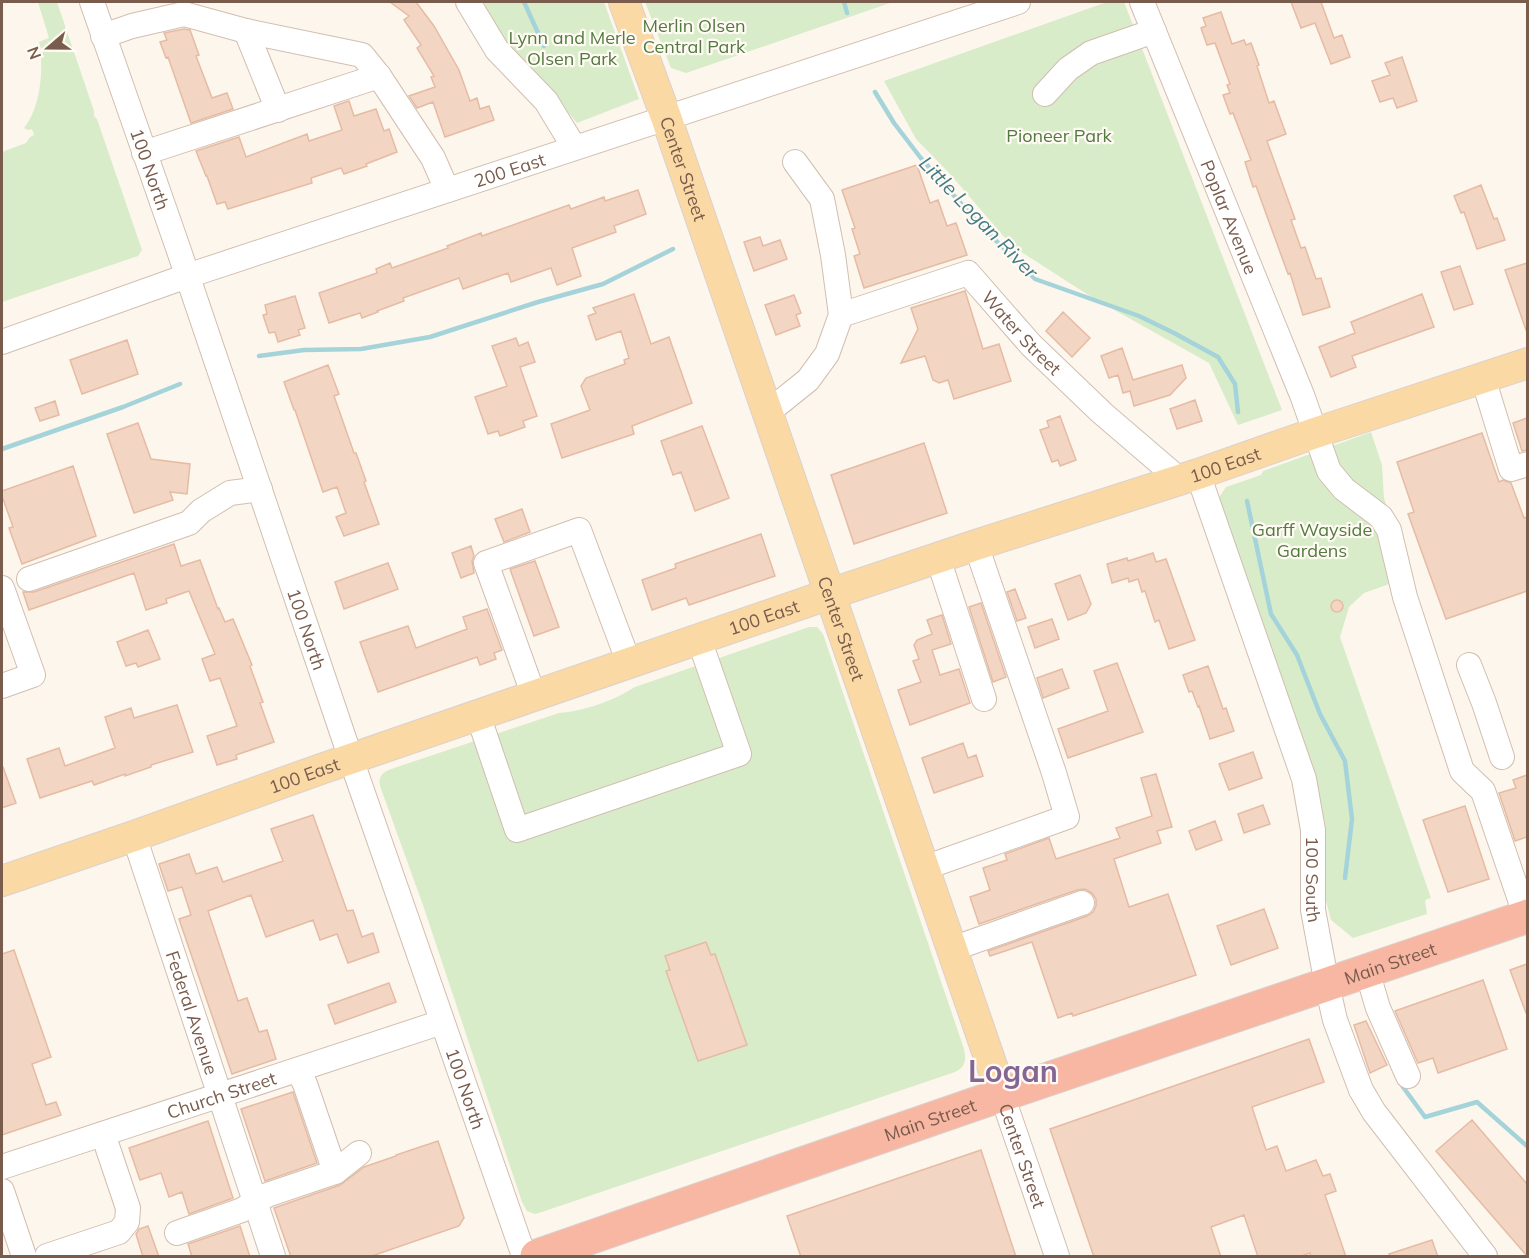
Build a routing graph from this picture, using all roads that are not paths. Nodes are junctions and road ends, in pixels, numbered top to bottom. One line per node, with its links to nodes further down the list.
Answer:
1 (92, 2): 8 (street, 100 North)
2 (468, 2): 13 (street)
3 (624, 2): 12 (main road, Center Street)
4 (1018, 2): 12 (street, 200 East)
5 (1142, 2): 7 (street, Poplar Avenue)
6 (246, 31): 8 (street); 9 (street); 11 (street)
7 (1154, 31): 10 (street); 23 (street, Poplar Avenue)
8 (103, 36): 14 (street, 100 North)
9 (379, 76): 11 (street); 16 (street)
10 (1045, 94)
11 (278, 110): 14 (street)
12 (666, 117): 13 (street, 200 East); 22 (main road, Center Street)
13 (574, 147): 16 (street, 200 East)
14 (144, 153): 17 (street, 100 North)
15 (795, 162): 18 (street)
16 (447, 189): 17 (street, 200 East)
17 (187, 276): 19 (street, 200 East); 26 (street, 100 North)
18 (841, 315): 22 (street); 25 (street, Water Street)
19 (2, 342)
20 (1527, 363): 21 (main road, 100 East)
21 (1483, 378): 23 (main road, 100 East); 24 (street)
22 (767, 413): 31 (main road, Center Street)
23 (1308, 436): 25 (main road, 100 East); 45 (street, Poplar Avenue)
24 (1527, 464)
25 (1198, 473): 27 (main road, 100 East); 48 (street, 100 South)
26 (260, 489): 29 (street); 40 (street, 100 North)
27 (976, 545): 28 (main road, 100 East); 42 (street)
28 (938, 558): 31 (main road, 100 East); 37 (street)
29 (29, 579)
30 (2, 588): 35 (street)
31 (830, 594): 32 (main road, 100 East); 42 (main road, Center Street)
32 (699, 639): 33 (main road, 100 East); 38 (street)
33 (629, 663): 36 (main road, 100 East); 36 (street)
34 (1469, 664): 39 (street)
35 (2, 686)
36 (534, 696): 38 (main road, 100 East)
37 (984, 699)
38 (478, 715): 40 (main road, 100 East)
39 (1502, 757)
40 (351, 759): 41 (main road, 100 East); 49 (street, 100 North)
41 (134, 836): 43 (main road, 100 East); 52 (street, Federal Avenue)
42 (924, 868): 46 (main road, Center Street)
43 (2, 881)
44 (1082, 903): 46 (street)
45 (1527, 916): 47 (highway, Main Street)
46 (952, 949): 53 (main road, Center Street)
47 (1367, 971): 48 (highway, Main Street); 51 (street)
48 (1327, 985): 53 (highway, Main Street); 67 (street, 100 South)
49 (442, 1022): 50 (street, Church Street); 64 (street, 100 North)
50 (297, 1070): 52 (street, Church Street); 57 (street)
51 (1408, 1076)
52 (220, 1095): 54 (street, Church Street); 59 (street, Federal Avenue)
53 (1002, 1095): 65 (highway, Main Street); 66 (street, Center Street)
54 (104, 1134): 56 (street, Church Street); 62 (street)
55 (359, 1153): 57 (street)
56 (2, 1167)
57 (335, 1172): 59 (street)
58 (2, 1191): 61 (street)
59 (255, 1203): 60 (street); 63 (street, Federal Avenue)
60 (177, 1233)
61 (24, 1257)
62 (47, 1257)
63 (273, 1257)
64 (524, 1257)
65 (537, 1257)
66 (1057, 1257)
67 (1485, 1257)

